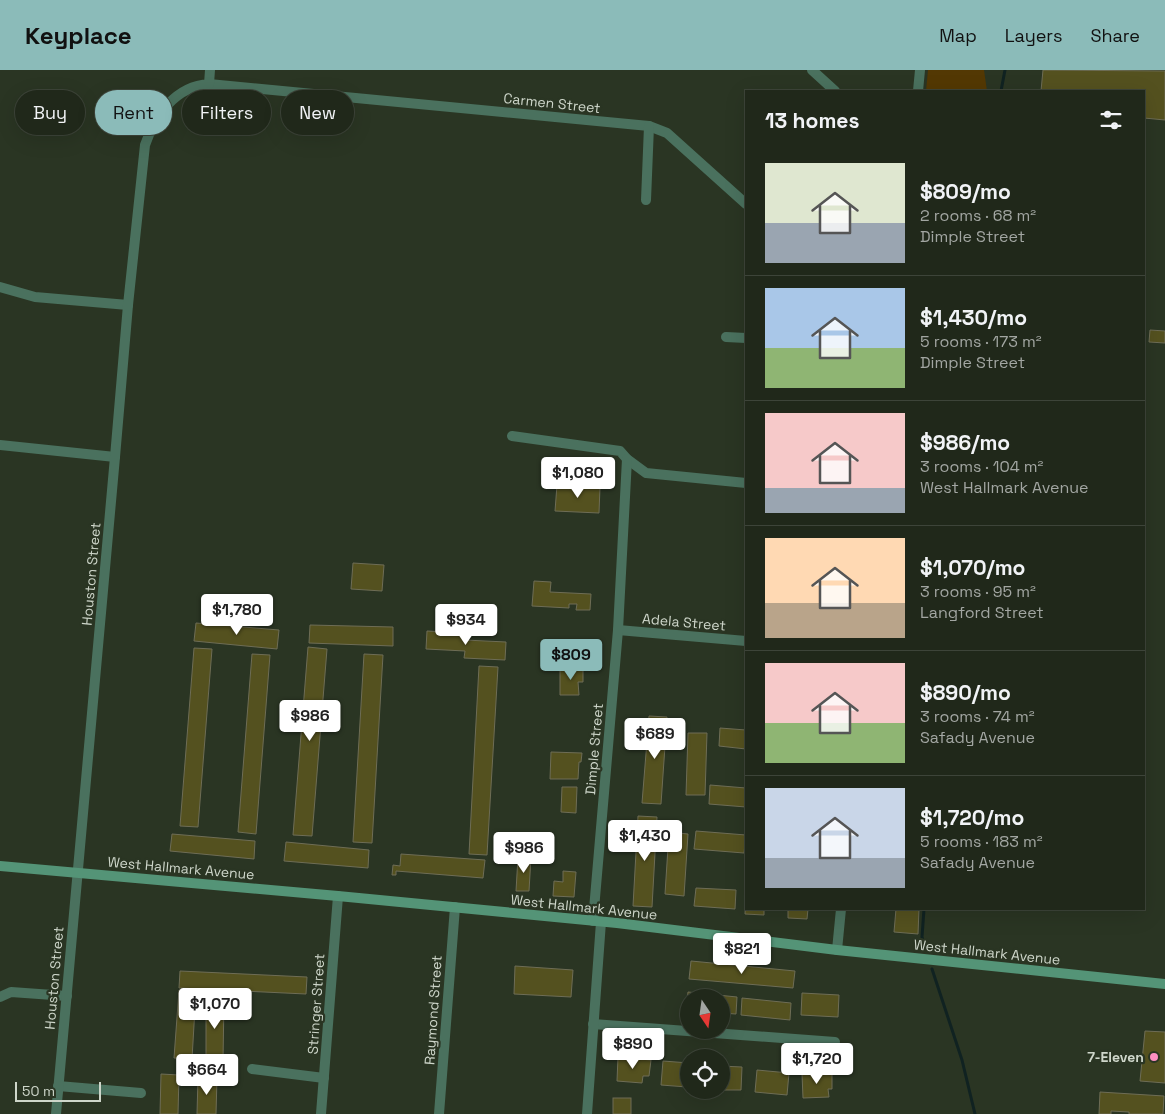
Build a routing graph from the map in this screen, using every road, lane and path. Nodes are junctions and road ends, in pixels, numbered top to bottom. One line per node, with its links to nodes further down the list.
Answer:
1 (210, 70): 4 (street)
2 (812, 70): 5 (street)
3 (920, 70): 6 (street)
4 (208, 84): 7 (street, Carmen Street); 11 (street, Houston Street)
5 (834, 90)
6 (918, 90)
7 (649, 126): 8 (street); 9 (street, Carmen Street)
8 (646, 200)
9 (745, 203)
10 (0, 287): 11 (street)
11 (128, 305): 16 (street, Houston Street)
12 (726, 337): 13 (street)
13 (745, 338)
14 (512, 436): 17 (street)
15 (0, 445): 16 (street)
16 (115, 457): 22 (street, Houston Street)
17 (627, 459): 18 (street); 19 (street, Dimple Street)
18 (745, 483)
19 (618, 630): 20 (street, Adela Street); 26 (street, Dimple Street)
20 (745, 641)
21 (0, 866): 22 (street, West Hallmark Avenue)
22 (77, 873): 23 (street, West Hallmark Avenue); 29 (street, Houston Street)
23 (338, 896): 24 (street, West Hallmark Avenue); 34 (street, Stringer Street)
24 (455, 907): 26 (street, West Hallmark Avenue); 39 (street, Raymond Street)
25 (842, 910): 27 (street)
26 (597, 922): 27 (street, West Hallmark Avenue); 31 (street, Dimple Street)
27 (838, 950): 28 (street, West Hallmark Avenue)
28 (1165, 984)
29 (67, 996): 30 (street); 35 (street, Houston Street)
30 (0, 998)
31 (593, 1024): 32 (street); 40 (street, Dimple Street)
32 (835, 1042)
33 (252, 1069): 34 (street)
34 (324, 1078): 38 (street, Stringer Street)
35 (58, 1086): 36 (street); 37 (street, Houston Street)
36 (141, 1093)
37 (56, 1114)
38 (321, 1114)
39 (439, 1114)
40 (587, 1114)

